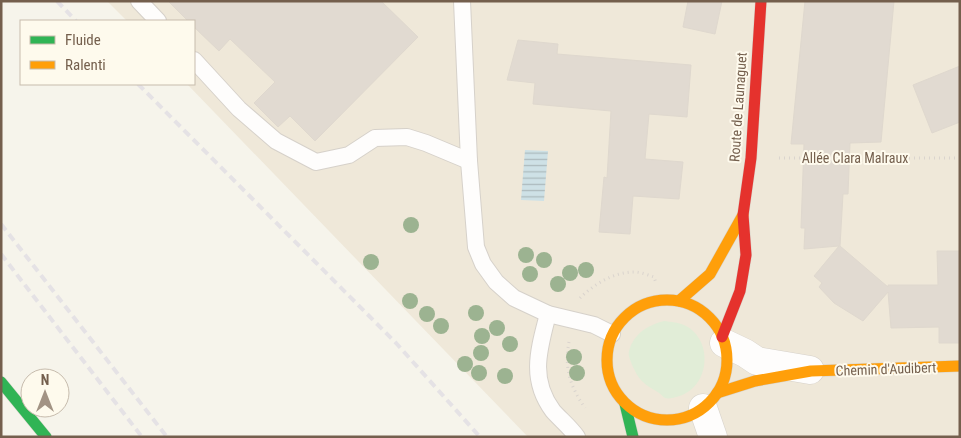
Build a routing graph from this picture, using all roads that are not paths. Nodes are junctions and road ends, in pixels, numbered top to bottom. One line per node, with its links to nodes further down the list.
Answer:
1 (139, 1): 4 (lane)
2 (462, 1): 6 (lane)
3 (760, 1): 7 (main road, Route de Launaguet)
4 (157, 20)
5 (195, 61): 6 (lane)
6 (469, 160): 9 (lane)
7 (743, 215): 8 (main road, Route de Launaguet); 11 (main road, Route de Launaguet)
8 (680, 301): 10 (main road); 11 (main road)
9 (548, 314): 10 (lane); 19 (lane)
10 (612, 334): 15 (main road)
11 (723, 340): 13 (street, Chemin d'Audibert); 16 (main road)
12 (960, 366): 13 (main road, Chemin d'Audibert)
13 (811, 371): 16 (main road, Chemin d'Audibert)
14 (1, 382): 18 (main road)
15 (625, 404): 16 (main road); 20 (main road)
16 (702, 406): 17 (main road); 21 (street)
17 (678, 430)
18 (46, 437)
19 (577, 437)
20 (633, 437)
21 (713, 437)

